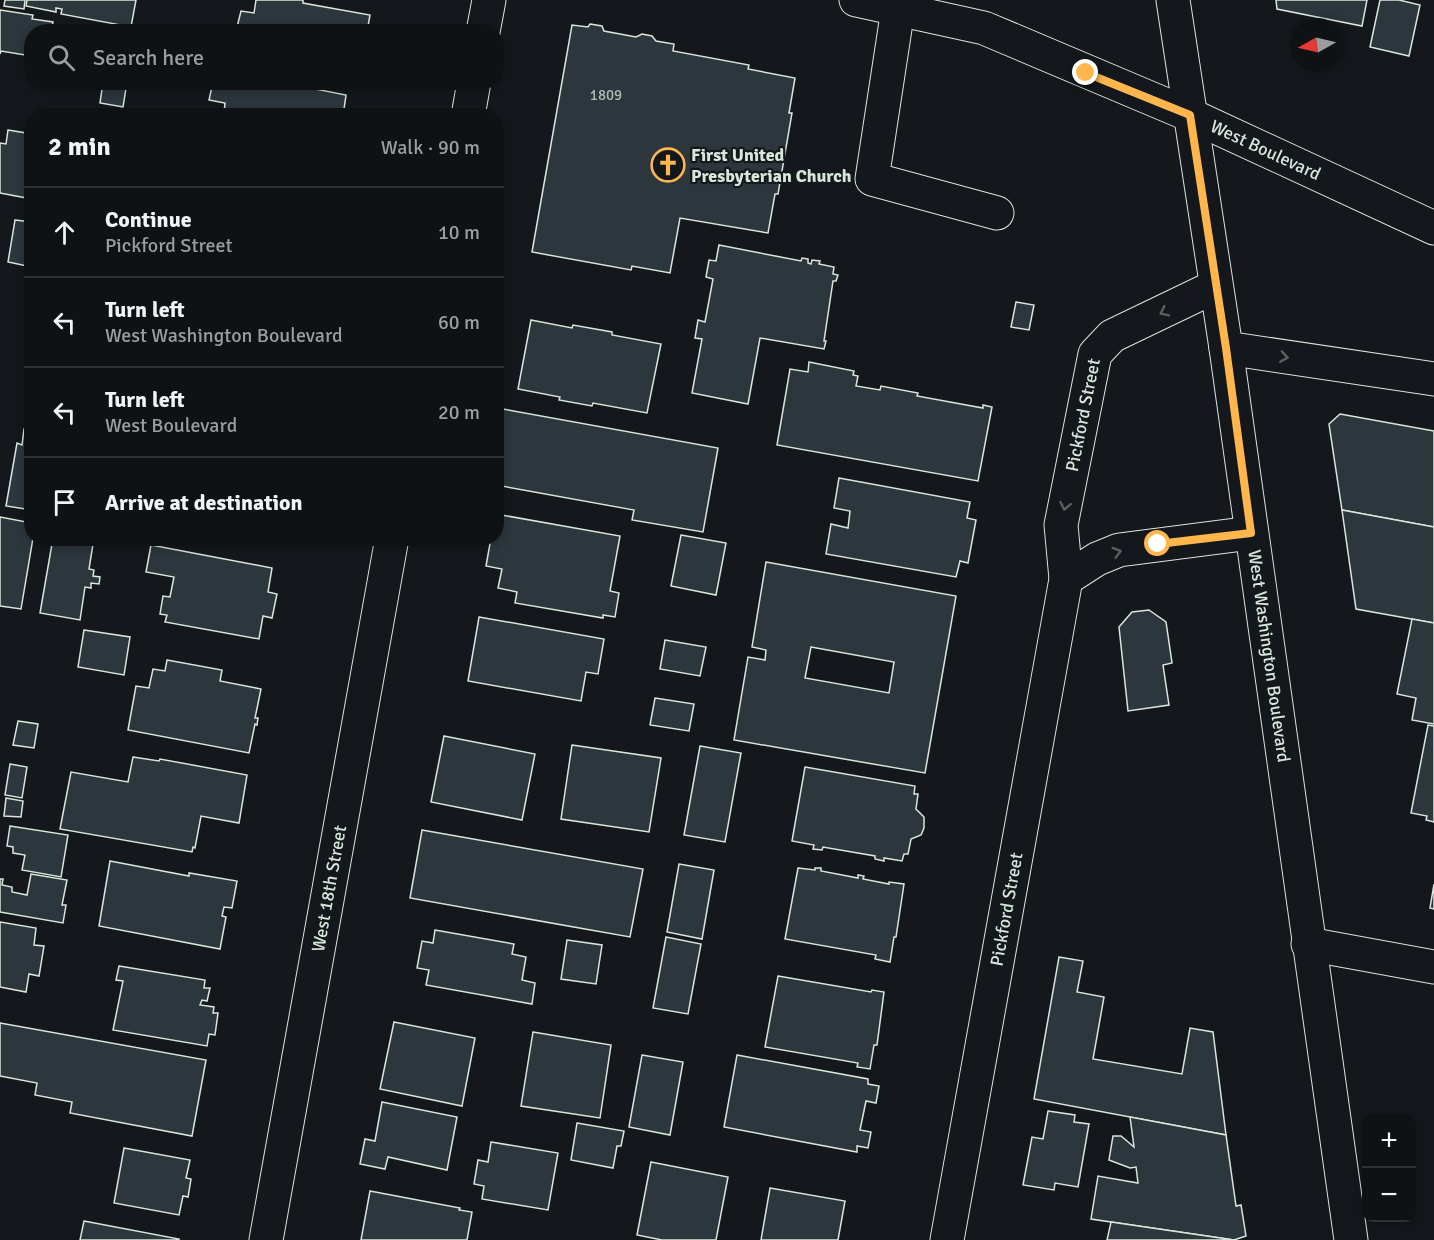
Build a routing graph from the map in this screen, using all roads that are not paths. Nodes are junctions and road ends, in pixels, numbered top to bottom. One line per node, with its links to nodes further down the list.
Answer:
1 (489, 0): 5 (street)
2 (856, 0): 4 (street, West Boulevard)
3 (1173, 0): 8 (street, West Washington Boulevard)
4 (898, 9): 8 (street, West Boulevard); 9 (street)
5 (484, 24)
6 (473, 90): 7 (street)
7 (469, 108)
8 (1190, 115): 10 (street, West Boulevard); 11 (street, West Washington Boulevard)
9 (997, 213)
10 (1434, 228)
11 (1216, 286): 12 (street, West Washington Boulevard); 16 (street, Pickford Street, one-way to 16)
12 (1226, 348): 13 (street, one-way to 13); 14 (street, West Washington Boulevard)
13 (1434, 379)
14 (1251, 533): 16 (street, one-way to 14); 17 (street, West Washington Boulevard)
15 (391, 546): 19 (street, West 18th Street)
16 (1066, 579): 20 (street, Pickford Street)
17 (1308, 944): 18 (street); 21 (street, West Washington Boulevard)
18 (1434, 967)
19 (266, 1240)
20 (947, 1240)
21 (1351, 1240)

